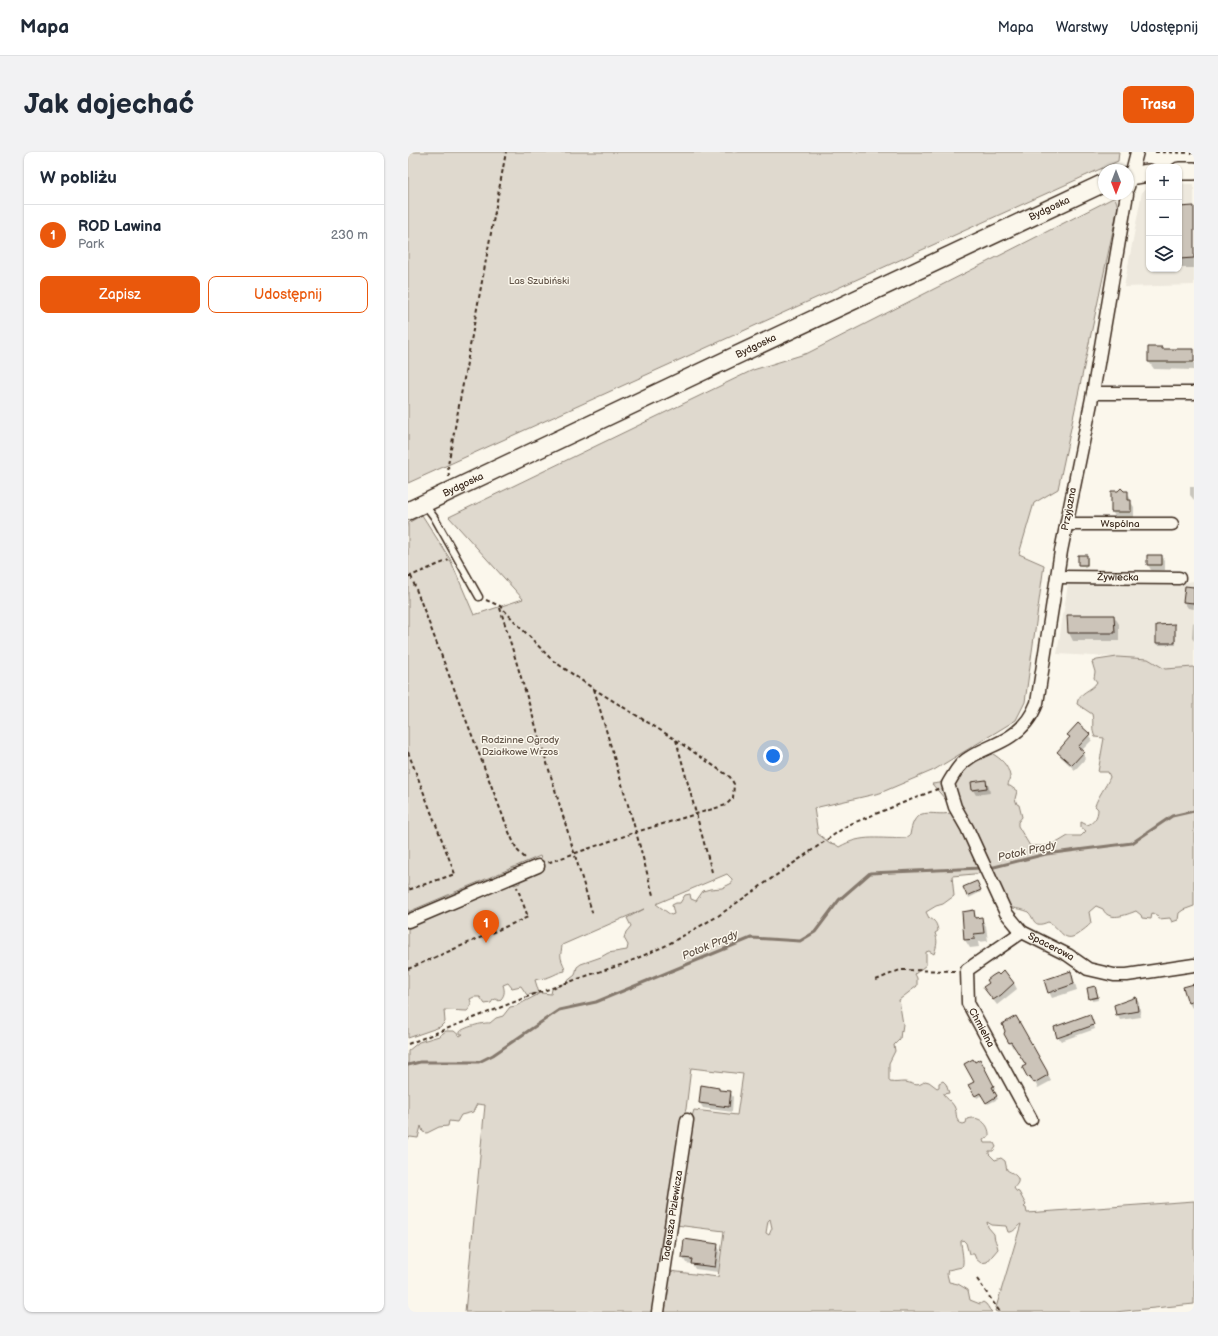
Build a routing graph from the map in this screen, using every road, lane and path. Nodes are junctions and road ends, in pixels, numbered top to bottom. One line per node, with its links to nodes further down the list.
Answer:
1 (506, 152): 14 (path)
2 (1137, 152): 5 (street)
3 (1155, 152): 4 (path)
4 (1194, 153)
5 (1134, 164)
6 (1182, 171): 7 (main road)
7 (1194, 171)
8 (1146, 174): 9 (main road)
9 (1134, 178)
10 (1098, 186): 14 (main road, Bydgoska)
11 (1126, 200): 12 (street, Przyjazna)
12 (1093, 393): 13 (street); 17 (street, Przyjazna)
13 (1194, 393)
14 (453, 490): 15 (main road, Bydgoska)
15 (424, 503): 16 (main road, Bydgoska); 19 (lane)
16 (408, 511)
17 (1067, 524): 18 (street, Wspólna); 21 (street, Przyjazna)
18 (1172, 524)
19 (456, 556): 20 (path); 23 (lane)
20 (410, 577): 32 (path)
21 (1057, 577): 22 (street, Żywiecka); 28 (street, Przyjazna)
22 (1179, 578)
23 (479, 597): 24 (path)
24 (500, 606): 25 (path); 31 (path)
25 (594, 688): 26 (path); 30 (path)
26 (676, 740): 29 (path); 29 (path)
27 (408, 752): 35 (path)
28 (948, 784): 39 (street, Spacerowa); 44 (path)
29 (696, 814): 30 (path); 33 (path)
30 (636, 832): 31 (path); 36 (path)
31 (574, 854): 32 (path); 37 (path)
32 (536, 866): 34 (street)
33 (712, 872)
34 (513, 876): 38 (street); 41 (path)
35 (408, 890)
36 (653, 895)
37 (593, 915)
38 (408, 921)
39 (1022, 932): 40 (street, Spacerowa); 42 (street)
40 (1194, 965)
41 (408, 969)
42 (967, 970): 43 (path); 46 (street, Chmielna)
43 (876, 980)
44 (408, 1044)
45 (687, 1120): 48 (street, Tadeusza Piziewicza)
46 (1031, 1120)
47 (977, 1279): 49 (path)
48 (658, 1312)
49 (1000, 1312)

